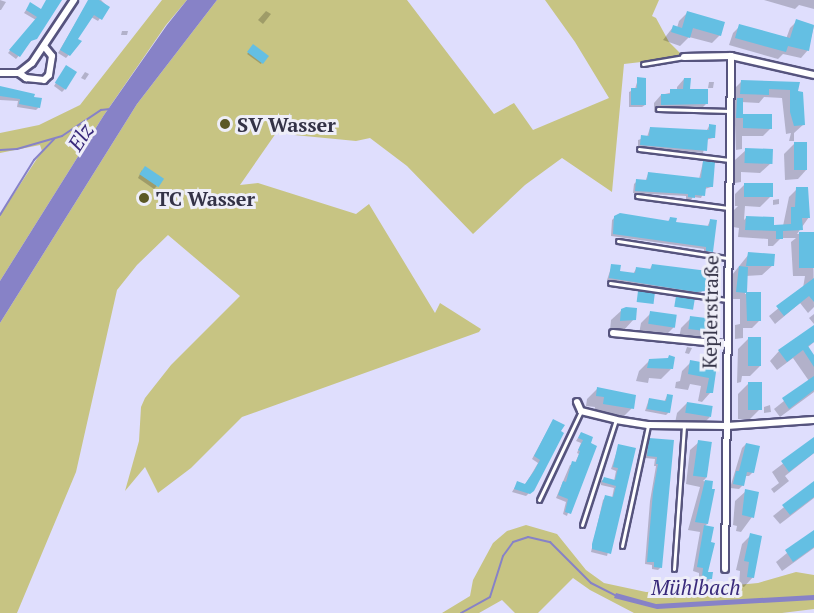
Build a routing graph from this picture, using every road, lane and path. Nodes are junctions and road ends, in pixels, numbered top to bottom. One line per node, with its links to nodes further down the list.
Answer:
1 (74, 0): 2 (street)
2 (44, 46): 6 (street); 6 (street)
3 (731, 56): 4 (street); 8 (street); 10 (street, Keplerstraße)
4 (684, 57): 5 (lane)
5 (643, 64)
6 (19, 72): 7 (street)
7 (0, 73)
8 (814, 75)
9 (658, 109): 10 (lane)
10 (730, 111): 12 (street, Keplerstraße)
11 (639, 149): 12 (lane)
12 (729, 159): 14 (street, Keplerstraße)
13 (637, 196): 14 (lane)
14 (728, 208): 16 (street, Keplerstraße)
15 (618, 241): 16 (lane)
16 (727, 258): 18 (street, Keplerstraße)
17 (610, 283): 18 (lane)
18 (727, 300): 20 (street, Keplerstraße)
19 (613, 333): 20 (street)
20 (726, 344): 27 (street, Keplerstraße)
21 (577, 402): 22 (street)
22 (581, 411): 23 (street); 28 (lane)
23 (616, 420): 25 (street); 29 (lane)
24 (814, 420): 27 (street)
25 (648, 425): 26 (street); 30 (lane)
26 (684, 426): 27 (street); 31 (lane)
27 (726, 426): 32 (street, Keplerstraße)
28 (538, 500)
29 (582, 525)
30 (622, 546)
31 (674, 569)
32 (725, 569)

